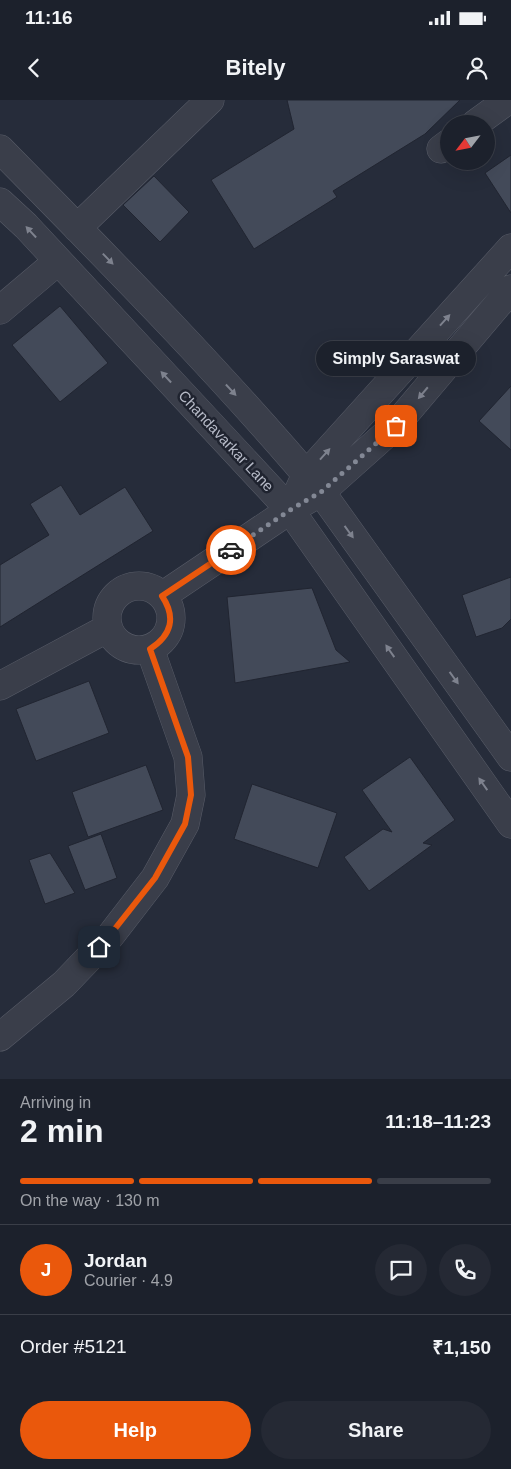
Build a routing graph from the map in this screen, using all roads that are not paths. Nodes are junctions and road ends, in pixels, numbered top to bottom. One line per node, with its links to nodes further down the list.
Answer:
1 (210, 100): 6 (street)
2 (508, 100): 3 (street)
3 (488, 115)
4 (0, 149): 6 (street)
5 (0, 202): 8 (street, Chandavarkar Lane, one-way to 5)
6 (77, 228): 11 (street, one-way to 11)
7 (511, 248): 11 (street, one-way to 7)
8 (58, 261): 10 (street); 12 (street, Chandavarkar Lane, one-way to 8)
9 (511, 289): 11 (street, one-way to 11)
10 (0, 310)
11 (314, 484): 12 (street); 17 (street, one-way to 17)
12 (290, 510): 13 (street); 18 (street, Chandavarkar Lane, one-way to 12)
13 (162, 596): 14 (street); 15 (street)
14 (108, 628): 15 (street); 16 (street)
15 (150, 649): 19 (street)
16 (0, 686)
17 (511, 757)
18 (511, 824)
19 (0, 1037)

